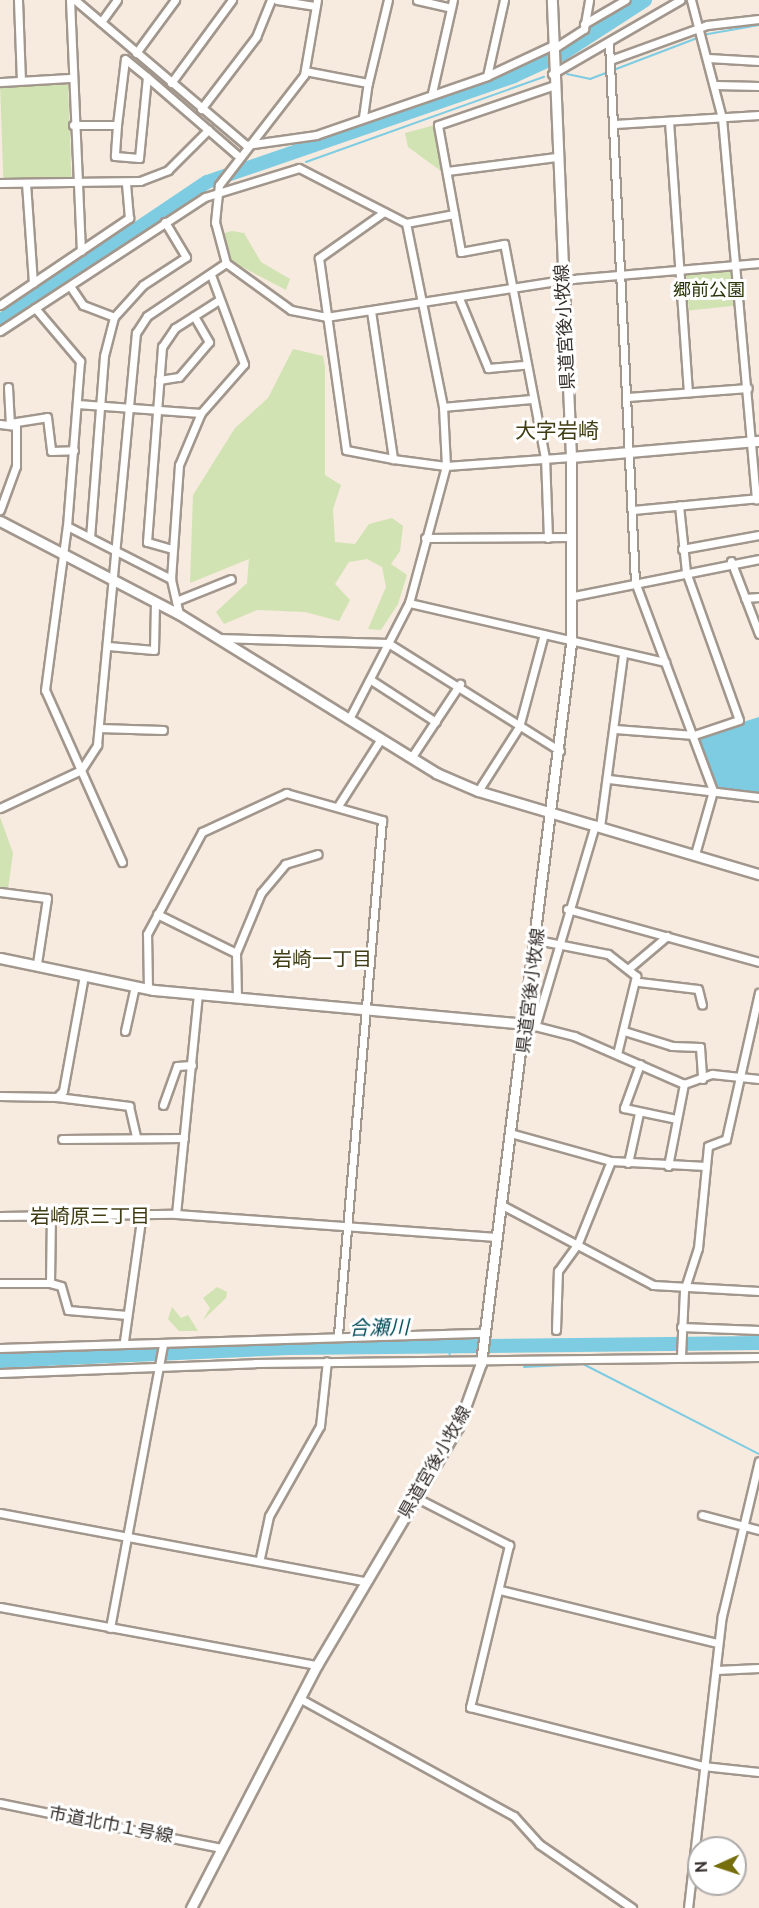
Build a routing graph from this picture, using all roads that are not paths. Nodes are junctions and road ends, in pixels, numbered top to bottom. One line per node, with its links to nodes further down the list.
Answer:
1 (18, 0): 34 (street)
2 (70, 0): 33 (street)
3 (75, 0): 20 (street)
4 (117, 0): 20 (street)
5 (175, 0): 25 (street)
6 (231, 0): 36 (street)
7 (271, 0): 42 (street)
8 (277, 0): 17 (street)
9 (388, 0): 37 (street)
10 (417, 0): 18 (street)
11 (504, 0): 31 (street)
12 (552, 0): 24 (main road, 県道宮後小牧線)
13 (589, 0): 21 (street)
14 (625, 0): 21 (street)
15 (680, 0): 23 (street)
16 (691, 0): 22 (street)
17 (317, 3): 29 (street)
18 (452, 4): 41 (street)
19 (759, 19): 22 (street)
20 (101, 22): 25 (street)
21 (584, 24): 24 (street)
22 (699, 30): 26 (street); 27 (street)
23 (609, 43): 27 (street); 30 (street)
24 (551, 48): 30 (main road, 県道宮後小牧線); 31 (street)
25 (136, 53): 36 (street)
26 (708, 58): 28 (street); 39 (street)
27 (613, 59): 47 (street)
28 (759, 61)
29 (305, 70): 37 (street); 51 (street)
30 (552, 71): 38 (main road, 県道宮後小牧線)
31 (487, 76): 41 (street)
32 (147, 77): 49 (street); 49 (street); 50 (street)
33 (70, 78): 34 (street); 48 (street)
34 (21, 80): 35 (street)
35 (0, 82)
36 (171, 83): 42 (street)
37 (368, 83): 44 (street)
38 (552, 86): 53 (main road, 県道宮後小牧線); 54 (street)
39 (715, 86): 40 (street); 45 (street)
40 (759, 86)
41 (432, 93): 44 (street)
42 (201, 109): 51 (street)
43 (759, 115): 45 (street)
44 (363, 117): 51 (street)
45 (722, 118): 46 (street); 67 (street)
46 (669, 121): 47 (street); 68 (street)
47 (615, 124): 69 (street)
48 (73, 125): 49 (street); 55 (street)
49 (117, 125)
50 (208, 130): 52 (street); 56 (street)
51 (246, 145): 52 (street)
52 (237, 155): 59 (street)
53 (556, 157): 54 (street); 71 (main road, 県道宮後小牧線)
54 (447, 171): 61 (street)
55 (76, 182): 56 (street); 58 (street); 64 (street)
56 (126, 182): 64 (street)
57 (0, 183): 58 (street)
58 (26, 183): 72 (street)
59 (215, 196): 60 (street); 62 (street); 65 (street)
60 (384, 212): 63 (street); 83 (street)
61 (454, 214): 63 (street); 74 (street)
62 (165, 222): 73 (street); 82 (street)
63 (406, 223): 77 (street)
64 (81, 251): 72 (street)
65 (226, 263): 70 (street); 83 (street)
66 (759, 263): 67 (street)
67 (736, 264): 68 (street); 88 (street)
68 (679, 270): 69 (street); 89 (street)
69 (622, 274): 71 (street); 90 (street)
70 (210, 275): 76 (street); 95 (street)
71 (561, 280): 74 (street); 103 (main road, 県道宮後小牧線)
72 (33, 283): 78 (street)
73 (70, 286): 79 (street); 82 (street)
74 (510, 288): 75 (street); 85 (street)
75 (459, 298): 77 (street); 85 (street)
76 (219, 300): 81 (street); 97 (street)
77 (418, 303): 80 (street); 94 (street)
78 (0, 304)
79 (35, 308): 84 (street); 92 (street)
80 (371, 311): 83 (street); 105 (street)
81 (194, 316): 86 (street); 86 (street)
82 (114, 317): 93 (street)
83 (326, 317): 105 (street)
84 (0, 331)
85 (524, 365): 91 (street)
86 (159, 380): 96 (street)
87 (8, 387): 98 (street)
88 (748, 388): 89 (street); 100 (street)
89 (688, 392): 90 (street)
90 (628, 397): 102 (street)
91 (531, 399): 94 (street); 104 (street)
92 (77, 404): 93 (street); 101 (street)
93 (102, 406): 95 (street); 114 (street)
94 (443, 407): 106 (street)
95 (128, 408): 96 (street); 120 (street)
96 (157, 410): 97 (street); 118 (street)
97 (201, 413): 118 (street)
98 (10, 423): 99 (street); 101 (street); 109 (street)
99 (0, 424)
100 (755, 442): 102 (main road); 107 (street)
101 (74, 450): 112 (street)
102 (629, 452): 103 (main road); 110 (street)
103 (571, 456): 104 (street); 115 (main road, 県道宮後小牧線)
104 (545, 458): 106 (street); 117 (street)
105 (393, 459): 106 (street)
106 (446, 466): 116 (street)
107 (758, 498): 108 (street)
108 (679, 506): 110 (street); 119 (street)
109 (0, 510)
110 (633, 510): 128 (street)
111 (0, 521): 121 (main road)
112 (67, 526): 114 (street); 121 (street)
113 (759, 535): 119 (street)
114 (90, 536): 120 (street)
115 (572, 537): 117 (street); 129 (main road, 県道宮後小牧線)
116 (425, 538): 117 (street); 134 (street)
117 (548, 538)
118 (172, 549): 125 (street)
119 (682, 549): 124 (street)
120 (118, 552): 125 (street); 127 (street)
121 (64, 555): 127 (main road); 156 (street)
122 (759, 559): 123 (street)
123 (731, 561): 124 (street); 131 (street)
124 (686, 572): 128 (street); 152 (street)
125 (171, 579): 132 (street)
126 (231, 579): 132 (street)
127 (115, 581): 133 (main road); 141 (street)
128 (635, 582): 129 (street); 143 (street)
129 (574, 596): 140 (main road, 県道宮後小牧線)
130 (759, 597): 131 (street)
131 (745, 598): 137 (street)
132 (176, 601): 135 (street)
133 (156, 602): 135 (main road); 141 (street)
134 (409, 603): 136 (street); 139 (street)
135 (178, 614): 138 (main road)
136 (544, 634): 140 (street); 148 (street)
137 (759, 634)
138 (217, 638): 139 (street); 146 (main road)
139 (388, 643): 144 (street); 145 (street)
140 (571, 643): 142 (street); 154 (main road, 県道宮後小牧線)
141 (108, 646): 149 (street)
142 (623, 654): 143 (street); 150 (street)
143 (665, 662): 152 (street)
144 (370, 680): 146 (street); 147 (street)
145 (460, 684): 147 (street); 148 (street)
146 (349, 719): 153 (main road)
147 (435, 722): 155 (street)
148 (519, 727): 154 (street); 158 (street)
149 (99, 728): 151 (street); 156 (street)
150 (615, 729): 152 (street); 157 (street)
151 (163, 730)
152 (694, 735): 159 (street)
153 (380, 740): 155 (main road); 161 (street)
154 (560, 751): 163 (main road, 県道宮後小牧線)
155 (411, 758): 158 (main road)
156 (81, 770): 162 (street); 167 (street)
157 (608, 779): 159 (street); 164 (street)
158 (478, 791): 163 (main road)
159 (712, 791): 160 (street); 166 (street)
160 (759, 798)
161 (339, 806): 171 (street); 188 (street)
162 (0, 808)
163 (551, 812): 164 (main road); 173 (main road, 県道宮後小牧線)
164 (598, 826): 166 (main road); 170 (street)
165 (317, 854): 175 (street)
166 (694, 855): 168 (main road)
167 (122, 862)
168 (759, 874)
169 (0, 892): 178 (street)
170 (567, 909): 172 (street); 174 (street)
171 (157, 914): 175 (street); 183 (street)
172 (667, 936): 177 (street); 179 (street)
173 (537, 940): 174 (street); 189 (main road, 県道宮後小牧線)
174 (560, 944): 179 (street); 189 (street)
175 (236, 953): 186 (street)
176 (0, 958): 178 (main road)
177 (759, 962)
178 (37, 963): 180 (main road)
179 (628, 969): 181 (street)
180 (84, 975): 182 (main road); 200 (street)
181 (639, 982): 187 (street); 190 (street)
182 (135, 986): 183 (main road); 191 (street)
183 (148, 989): 185 (main road)
184 (759, 993): 195 (street)
185 (198, 994): 186 (main road); 194 (street)
186 (237, 997): 188 (main road)
187 (702, 1005)
188 (367, 1008): 189 (main road); 217 (street)
189 (531, 1024): 192 (street); 204 (main road, 県道宮後小牧線)
190 (624, 1030): 192 (street); 196 (street)
191 (125, 1031)
192 (617, 1054): 193 (street)
193 (640, 1064): 198 (street); 202 (street)
194 (192, 1065): 201 (street); 206 (street)
195 (736, 1075): 196 (street); 197 (street); 211 (street)
196 (702, 1079): 198 (street)
197 (759, 1079)
198 (684, 1084): 203 (street)
199 (0, 1096): 200 (street)
200 (57, 1097): 205 (street)
201 (163, 1105)
202 (639, 1113): 203 (street); 209 (street)
203 (676, 1119): 210 (street)
204 (510, 1133): 208 (street); 212 (main road, 県道宮後小牧線)
205 (136, 1137): 206 (street); 207 (street)
206 (184, 1138): 214 (street)
207 (62, 1139)
208 (611, 1161): 209 (street); 219 (street)
209 (628, 1163): 210 (street)
210 (668, 1166): 211 (street)
211 (706, 1166): 222 (street)
212 (500, 1204): 218 (main road, 県道宮後小牧線); 219 (street)
213 (142, 1213): 214 (street); 215 (street); 224 (street)
214 (177, 1214): 217 (street)
215 (51, 1215): 216 (street); 221 (street)
216 (0, 1216)
217 (348, 1226): 218 (street); 229 (street)
218 (496, 1237): 228 (main road, 県道宮後小牧線)
219 (578, 1243): 222 (street); 226 (street)
220 (0, 1283): 221 (street)
221 (50, 1283): 224 (street)
222 (684, 1291): 223 (street); 225 (street)
223 (759, 1291)
224 (128, 1315): 230 (street)
225 (681, 1329): 227 (street); 233 (street)
226 (556, 1330)
227 (759, 1330)
228 (483, 1333): 229 (street); 236 (main road, 県道宮後小牧線)
229 (338, 1334): 230 (street)
230 (124, 1341): 232 (street)
231 (163, 1344): 237 (street)
232 (0, 1348)
233 (681, 1354): 234 (street); 236 (street)
234 (759, 1357)
235 (327, 1361): 236 (street); 237 (street); 245 (street)
236 (481, 1361): 240 (main road, 県道宮後小牧線)
237 (161, 1366): 238 (street); 244 (street)
238 (0, 1373)
239 (759, 1461): 243 (street)
240 (415, 1497): 246 (main road, 県道宮後小牧線); 247 (street)
241 (0, 1513): 244 (street)
242 (702, 1515): 243 (street)
243 (750, 1528): 250 (street)
244 (128, 1537): 245 (street); 249 (street)
245 (260, 1558): 246 (street)
246 (365, 1581): 251 (main road, 県道宮後小牧線)
247 (500, 1590): 250 (street); 255 (street)
248 (0, 1606): 249 (street)
249 (110, 1628): 251 (street)
250 (718, 1643): 253 (street)
251 (317, 1665): 254 (main road, 県道宮後小牧線)
252 (759, 1668): 253 (street)
253 (716, 1670): 255 (street)
254 (299, 1698): 258 (main road, 県道宮後小牧線); 260 (street)
255 (703, 1766): 256 (street); 261 (street)
256 (759, 1772)
257 (0, 1803): 258 (street, 市道北巾１号線)
258 (221, 1848): 259 (main road, 県道宮後小牧線)
259 (192, 1908)
260 (632, 1908)
261 (688, 1908)

